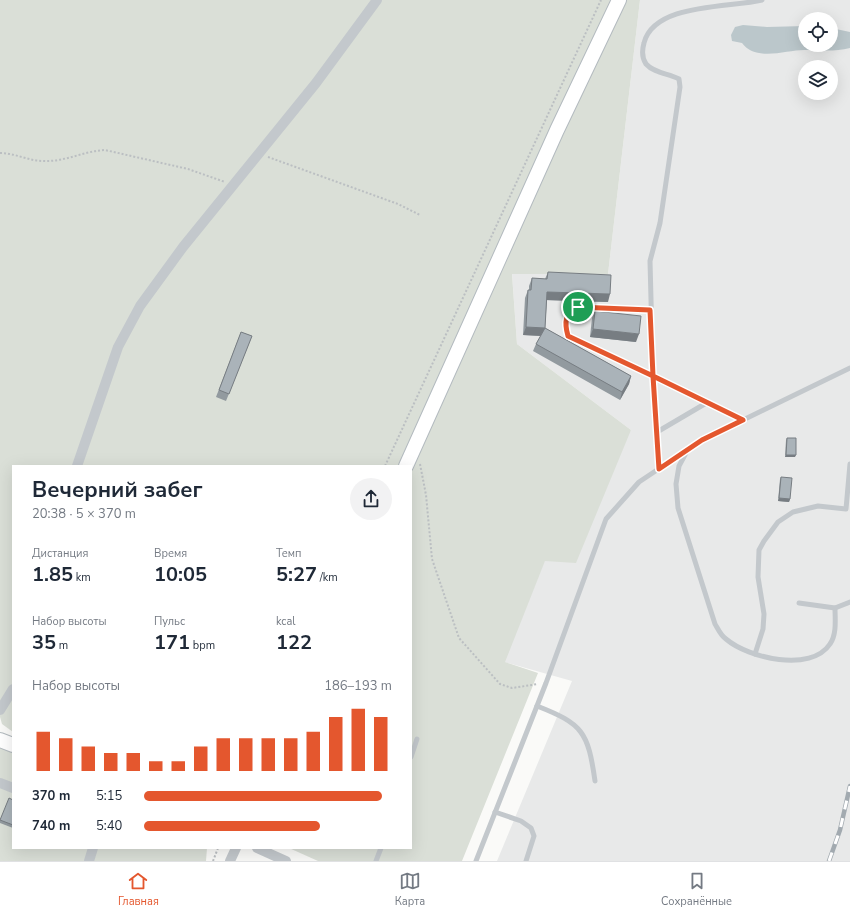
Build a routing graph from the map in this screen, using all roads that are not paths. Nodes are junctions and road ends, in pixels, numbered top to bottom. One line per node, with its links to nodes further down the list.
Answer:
1 (378, 0): 12 (street)
2 (619, 0): 13 (street)
3 (762, 0): 4 (lane)
4 (650, 310): 6 (lane); 6 (lane)
5 (850, 368): 8 (lane)
6 (653, 376): 7 (lane); 9 (lane)
7 (708, 402): 8 (lane); 9 (lane)
8 (743, 420): 10 (lane)
9 (657, 432): 14 (lane)
10 (687, 450): 14 (lane); 19 (lane)
11 (850, 464): 15 (lane)
12 (77, 465)
13 (406, 465)
14 (659, 469): 21 (lane)
15 (848, 511): 19 (lane)
16 (850, 602): 18 (lane)
17 (799, 603): 18 (lane)
18 (835, 608): 19 (lane)
19 (755, 654)
20 (12, 691): 22 (street)
21 (537, 706): 27 (lane); 30 (lane)
22 (0, 710)
23 (417, 739): 26 (lane)
24 (0, 740): 25 (street)
25 (12, 745)
26 (412, 754)
27 (595, 781)
28 (0, 783): 29 (street)
29 (12, 788)
30 (495, 812): 39 (lane); 40 (lane)
31 (93, 849): 35 (street)
32 (236, 849): 36 (street)
33 (259, 849): 37 (street)
34 (381, 849): 38 (lane)
35 (89, 861)
36 (230, 861)
37 (286, 861)
38 (376, 861)
39 (476, 861)
40 (526, 861)

